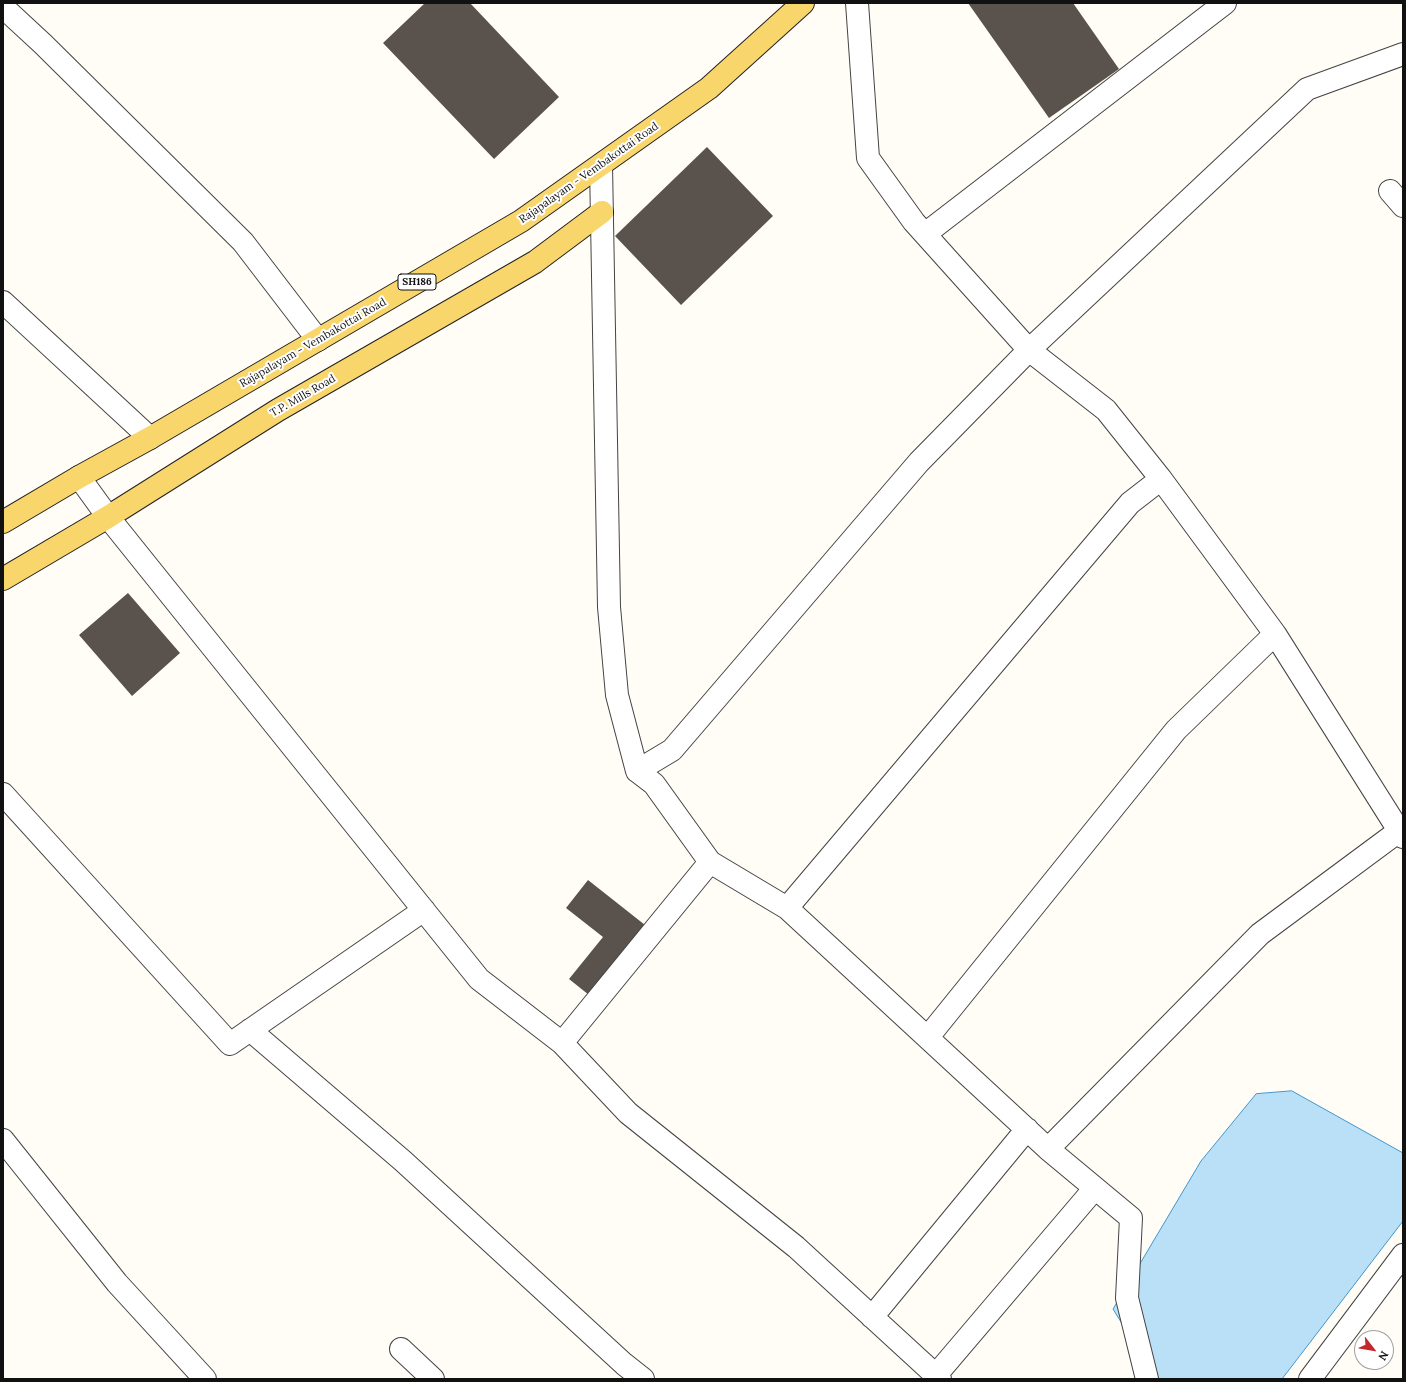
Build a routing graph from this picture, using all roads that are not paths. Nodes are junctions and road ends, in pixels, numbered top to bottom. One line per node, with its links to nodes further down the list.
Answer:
1 (803, 3): 6 (main road, Rajapalayam - Vembakottai Road / SH186)
2 (857, 3): 8 (street)
3 (1225, 3): 8 (street)
4 (3, 7): 10 (street)
5 (1403, 54): 11 (street)
6 (600, 165): 7 (street); 10 (main road, Rajapalayam - Vembakottai Road / SH186)
7 (602, 212): 15 (main road, T.P. Mills Road); 19 (street)
8 (925, 234): 11 (street)
9 (3, 302): 12 (street)
10 (318, 340): 12 (main road, Rajapalayam - Vembakottai Road / SH186)
11 (1029, 350): 14 (street); 19 (street)
12 (150, 438): 13 (main road, Rajapalayam - Vembakottai Road / SH186)
13 (78, 477): 15 (street); 16 (main road, Rajapalayam - Vembakottai Road / SH186)
14 (1161, 479): 18 (street); 23 (street)
15 (108, 517): 17 (main road, T.P. Mills Road); 24 (street)
16 (3, 522)
17 (3, 579)
18 (1275, 634): 21 (street); 26 (street)
19 (637, 771): 22 (street)
20 (3, 794): 25 (street)
21 (1402, 832): 30 (street)
22 (710, 862): 23 (street); 27 (street)
23 (787, 908): 26 (street)
24 (424, 910): 25 (street); 27 (street)
25 (250, 1030): 38 (street)
26 (928, 1037): 28 (street)
27 (562, 1043): 33 (street)
28 (1027, 1129): 30 (street); 33 (street)
29 (3, 1140): 36 (street)
30 (1048, 1149): 31 (street)
31 (1095, 1188): 35 (street); 39 (street)
32 (1403, 1255): 40 (street)
33 (872, 1317): 35 (street)
34 (401, 1349): 37 (street)
35 (938, 1377)
36 (205, 1379)
37 (433, 1379)
38 (643, 1379)
39 (1147, 1379)
40 (1310, 1379)

